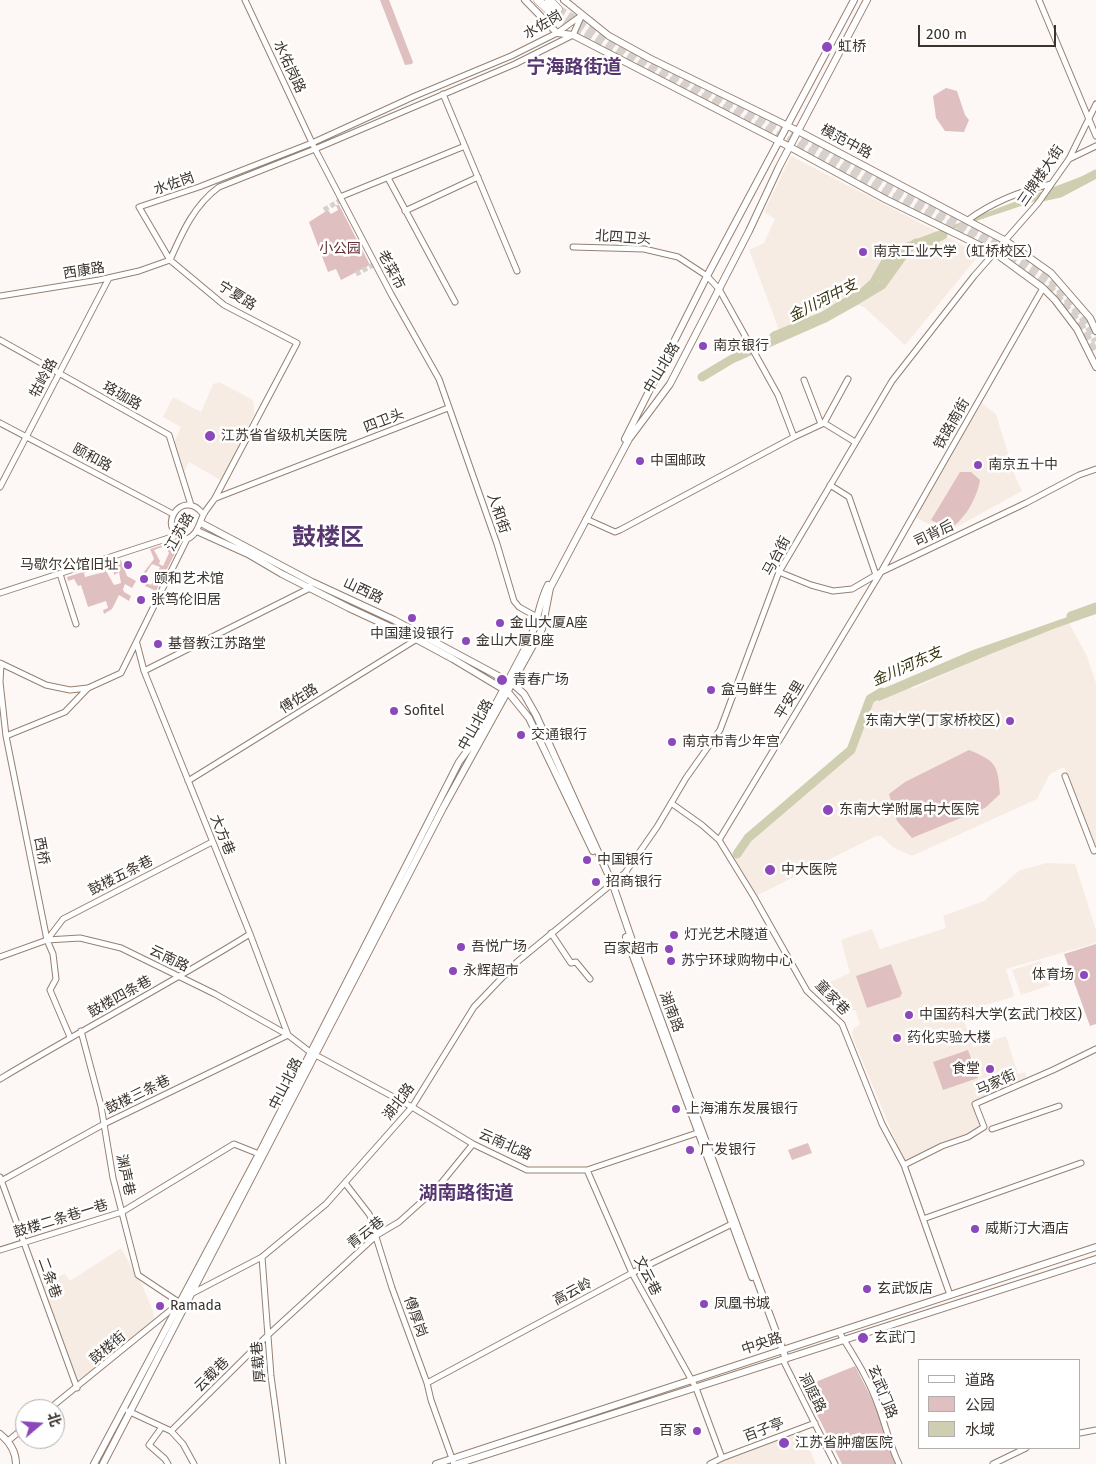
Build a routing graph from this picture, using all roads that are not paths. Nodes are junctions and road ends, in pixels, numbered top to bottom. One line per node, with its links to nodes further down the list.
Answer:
1 (245, 0): 19 (street, 水佑岗路)
2 (525, 0): 10 (main road)
3 (538, 0): 4 (highway)
4 (549, 0)
5 (564, 0): 9 (main road, 模范中路)
6 (854, 0): 15 (main road, 中山北路)
7 (866, 0): 16 (main road, 中山北路)
8 (1039, 0): 14 (street)
9 (582, 15): 10 (street, 水佐岗); 11 (street, 水佐岗); 15 (main road, 模范中路)
10 (557, 33): 11 (main road); 19 (street, 水佐岗)
11 (573, 35): 12 (street, 水佐岗); 18 (main road)
12 (444, 94): 20 (street); 23 (street, 水佐岗)
13 (1096, 104): 14 (street, 三牌楼大街)
14 (1088, 119): 17 (street); 24 (street, 三牌楼大街)
15 (788, 126): 16 (main road, 模范中路); 18 (main road, 中山北路)
16 (798, 131): 22 (main road, 中山北路); 31 (main road, 模范中路)
17 (1096, 136)
18 (779, 142): 22 (main road); 37 (main road, 中山北路)
19 (312, 143): 23 (street, 老菜市); 29 (street, 水佐岗)
20 (465, 146): 25 (street); 26 (street)
21 (1096, 146): 24 (street)
22 (790, 147): 34 (main road); 40 (main road, 中山北路)
23 (315, 149): 28 (street, 老菜市); 35 (street, 水佐岗)
24 (1068, 159): 27 (street, 三牌楼大街)
25 (388, 178): 28 (street); 30 (street)
26 (478, 178): 30 (street); 36 (street)
27 (1052, 184): 31 (street); 32 (street, 三牌楼大街)
28 (340, 198): 50 (street, 老菜市)
29 (139, 207): 35 (street, 宁夏路)
30 (406, 211): 42 (street)
31 (968, 220): 32 (main road, 模范中路)
32 (1006, 241): 34 (street, 三牌楼大街); 43 (main road, 模范中路)
33 (573, 247): 37 (street, 北四卫头)
34 (995, 253): 39 (main road); 55 (street, 马台街)
35 (170, 260): 38 (street, 西康路); 45 (street, 宁夏路)
36 (517, 271)
37 (707, 276): 40 (street, 北四卫头); 74 (main road, 中山北路)
38 (109, 278): 41 (street, 西康路); 47 (street, 牯岭路)
39 (1043, 288): 46 (main road); 69 (street, 铁路南街)
40 (719, 289): 54 (street, 北四卫头); 63 (main road, 中山北路)
41 (0, 296)
42 (455, 302)
43 (1096, 331)
44 (0, 340): 47 (street, 珞珈路)
45 (297, 342): 59 (street, 江苏路)
46 (1096, 367)
47 (60, 373): 53 (street, 牯岭路); 60 (street, 珞珈路)
48 (848, 379): 52 (street)
49 (804, 380): 52 (street)
50 (448, 408): 59 (street, 四卫头); 74 (street, 人和街)
51 (0, 423): 53 (street, 颐和路)
52 (823, 424): 54 (street); 55 (street)
53 (27, 436): 58 (street, 牯岭路); 61 (street, 颐和路)
54 (794, 437): 63 (street)
55 (855, 442): 57 (street, 马台街)
56 (1096, 469): 69 (street, 司背后)
57 (830, 485): 68 (street, 马台街); 71 (street)
58 (0, 487)
59 (215, 498): 62 (street, 江苏路)
60 (190, 505): 61 (street); 62 (street)
61 (173, 514): 66 (street)
62 (203, 514): 64 (street, 江苏路)
63 (586, 519): 81 (main road, 中山北路)
64 (200, 524): 65 (street, 江苏路); 72 (main road, 山西路)
65 (197, 531): 67 (street, 江苏路); 72 (main road, 山西路)
66 (178, 536): 67 (street); 70 (street)
67 (187, 539): 78 (street, 江苏路)
68 (779, 572): 71 (street, 司背后); 87 (street, 马台街)
69 (881, 572): 71 (street, 司背后); 88 (street, 平安里)
70 (60, 574): 73 (street); 75 (street)
71 (876, 575)
72 (311, 585): 76 (main road, 山西路); 77 (main road, 山西路); 80 (street)
73 (0, 593)
74 (537, 616): 81 (main road, 中山北路)
75 (76, 624)
76 (422, 635): 77 (street, 傅佐路); 81 (main road, 山西路)
77 (416, 640): 83 (main road, 山西路); 86 (street, 傅佐路)
78 (136, 644): 80 (street, 大方巷); 82 (street, 江苏路)
79 (0, 664): 82 (street, 江苏路); 84 (street, 西桥)
80 (144, 671): 86 (street, 大方巷)
81 (510, 682): 83 (main road, 中山北路); 91 (main road, 湖南路)
82 (88, 688): 84 (street)
83 (506, 690): 91 (main road, 湖南路); 102 (main road, 中山北路)
84 (6, 736): 94 (street, 西桥)
85 (1065, 776): 90 (street)
86 (188, 781): 89 (street, 大方巷)
87 (671, 803): 88 (street, 童家巷); 91 (street, 马台街)
88 (719, 840): 112 (street, 童家巷)
89 (212, 842): 93 (street, 大方巷); 94 (street, 鼓楼五条巷)
90 (1096, 850)
91 (611, 885): 92 (street, 湖北路); 108 (main road, 湖南路)
92 (550, 933): 97 (street); 105 (street, 湖北路)
93 (250, 934): 96 (street, 鼓楼四条巷); 99 (street, 大方巷)
94 (47, 940): 95 (street, 云南路); 96 (street, 云南路); 100 (street, 西桥)
95 (0, 957)
96 (181, 977): 98 (street, 鼓楼四条巷); 99 (street, 云南路)
97 (590, 978)
98 (81, 1031): 100 (street, 鼓楼四条巷); 106 (street, 渊声巷)
99 (288, 1035): 102 (street, 云南路); 106 (street, 鼓楼三条巷)
100 (70, 1037): 103 (street, 鼓楼四条巷)
101 (1096, 1049): 112 (street, 马家街)
102 (313, 1053): 105 (street, 云南北路); 110 (main road, 中山北路); 126 (main road, 中山北路)
103 (0, 1079)
104 (1059, 1106): 107 (street)
105 (412, 1107): 109 (street, 云南北路); 115 (street, 湖北路)
106 (104, 1124): 114 (street, 鼓楼三条巷); 116 (street, 渊声巷)
107 (992, 1129)
108 (701, 1132): 113 (street, 云南北路); 118 (main road, 湖南路); 132 (main road, 湖南路)
109 (473, 1144): 113 (street, 云南北路); 119 (street, 青云巷)
110 (259, 1154): 116 (street, 鼓楼二条巷一巷); 128 (main road, 中山北路)
111 (1081, 1163): 117 (street)
112 (904, 1165): 117 (street, 童家巷)
113 (587, 1170): 125 (street, 文云巷)
114 (1, 1179): 120 (street, 二条巷)
115 (345, 1183): 119 (street, 傅厚岗); 123 (street, 湖北路)
116 (122, 1212): 120 (street, 鼓楼二条巷一巷); 128 (street, 渊声巷)
117 (923, 1219): 127 (street, 童家巷)
118 (732, 1224): 125 (street, 高云岭); 132 (main road, 湖南路)
119 (377, 1235): 130 (street, 青云巷); 135 (street, 傅厚岗)
120 (24, 1243): 122 (street, 鼓楼二条巷一巷); 136 (street, 二条巷)
121 (1096, 1247): 127 (main road, 中央路)
122 (0, 1250)
123 (262, 1257): 126 (street, 湖北路); 130 (street, 厚载巷)
124 (1096, 1259): 131 (main road, 中央路)
125 (632, 1273): 134 (street, 文云巷); 135 (street, 高云岭)
126 (191, 1294): 128 (street, 湖北路); 139 (main road, 中山北路)
127 (950, 1295): 129 (main road, 中央路)
128 (180, 1303): 136 (street, 鼓楼街); 139 (main road, 中山北路)
129 (839, 1332): 131 (street, 玄武门路); 132 (main road, 中央路)
130 (268, 1335): 143 (street, 云载巷); 156 (street, 厚载巷)
131 (844, 1341): 133 (main road, 中央路); 160 (street, 玄武门路)
132 (781, 1351): 133 (main road, 湖南路); 134 (main road, 中央路)
133 (784, 1360): 137 (main road, 中央路); 140 (street, 洞庭路)
134 (692, 1380): 137 (street, 文云巷); 150 (main road, 中央路)
135 (427, 1383): 150 (street, 傅厚岗)
136 (77, 1388): 138 (street, 鼓楼街)
137 (696, 1388): 149 (street); 150 (main road, 中央路)
138 (62, 1399)
139 (126, 1410): 141 (street); 152 (main road, 中山北路); 153 (main road, 中山北路)
140 (815, 1423): 149 (street, 百子亭); 159 (street, 洞庭路)
141 (162, 1427): 143 (street); 154 (street)
142 (1096, 1430): 144 (street)
143 (171, 1431): 155 (street)
144 (1081, 1433)
145 (0, 1434): 147 (main road)
146 (15, 1435): 147 (street)
147 (8, 1441): 151 (main road)
148 (1024, 1449): 161 (street)
149 (722, 1458): 158 (street, 百子亭)
150 (454, 1463): 157 (main road, 中央路)
151 (16, 1464)
152 (94, 1464)
153 (103, 1464)
154 (168, 1464)
155 (194, 1464)
156 (283, 1464)
157 (437, 1464)
158 (710, 1464)
159 (834, 1464)
160 (899, 1464)
161 (993, 1464)

